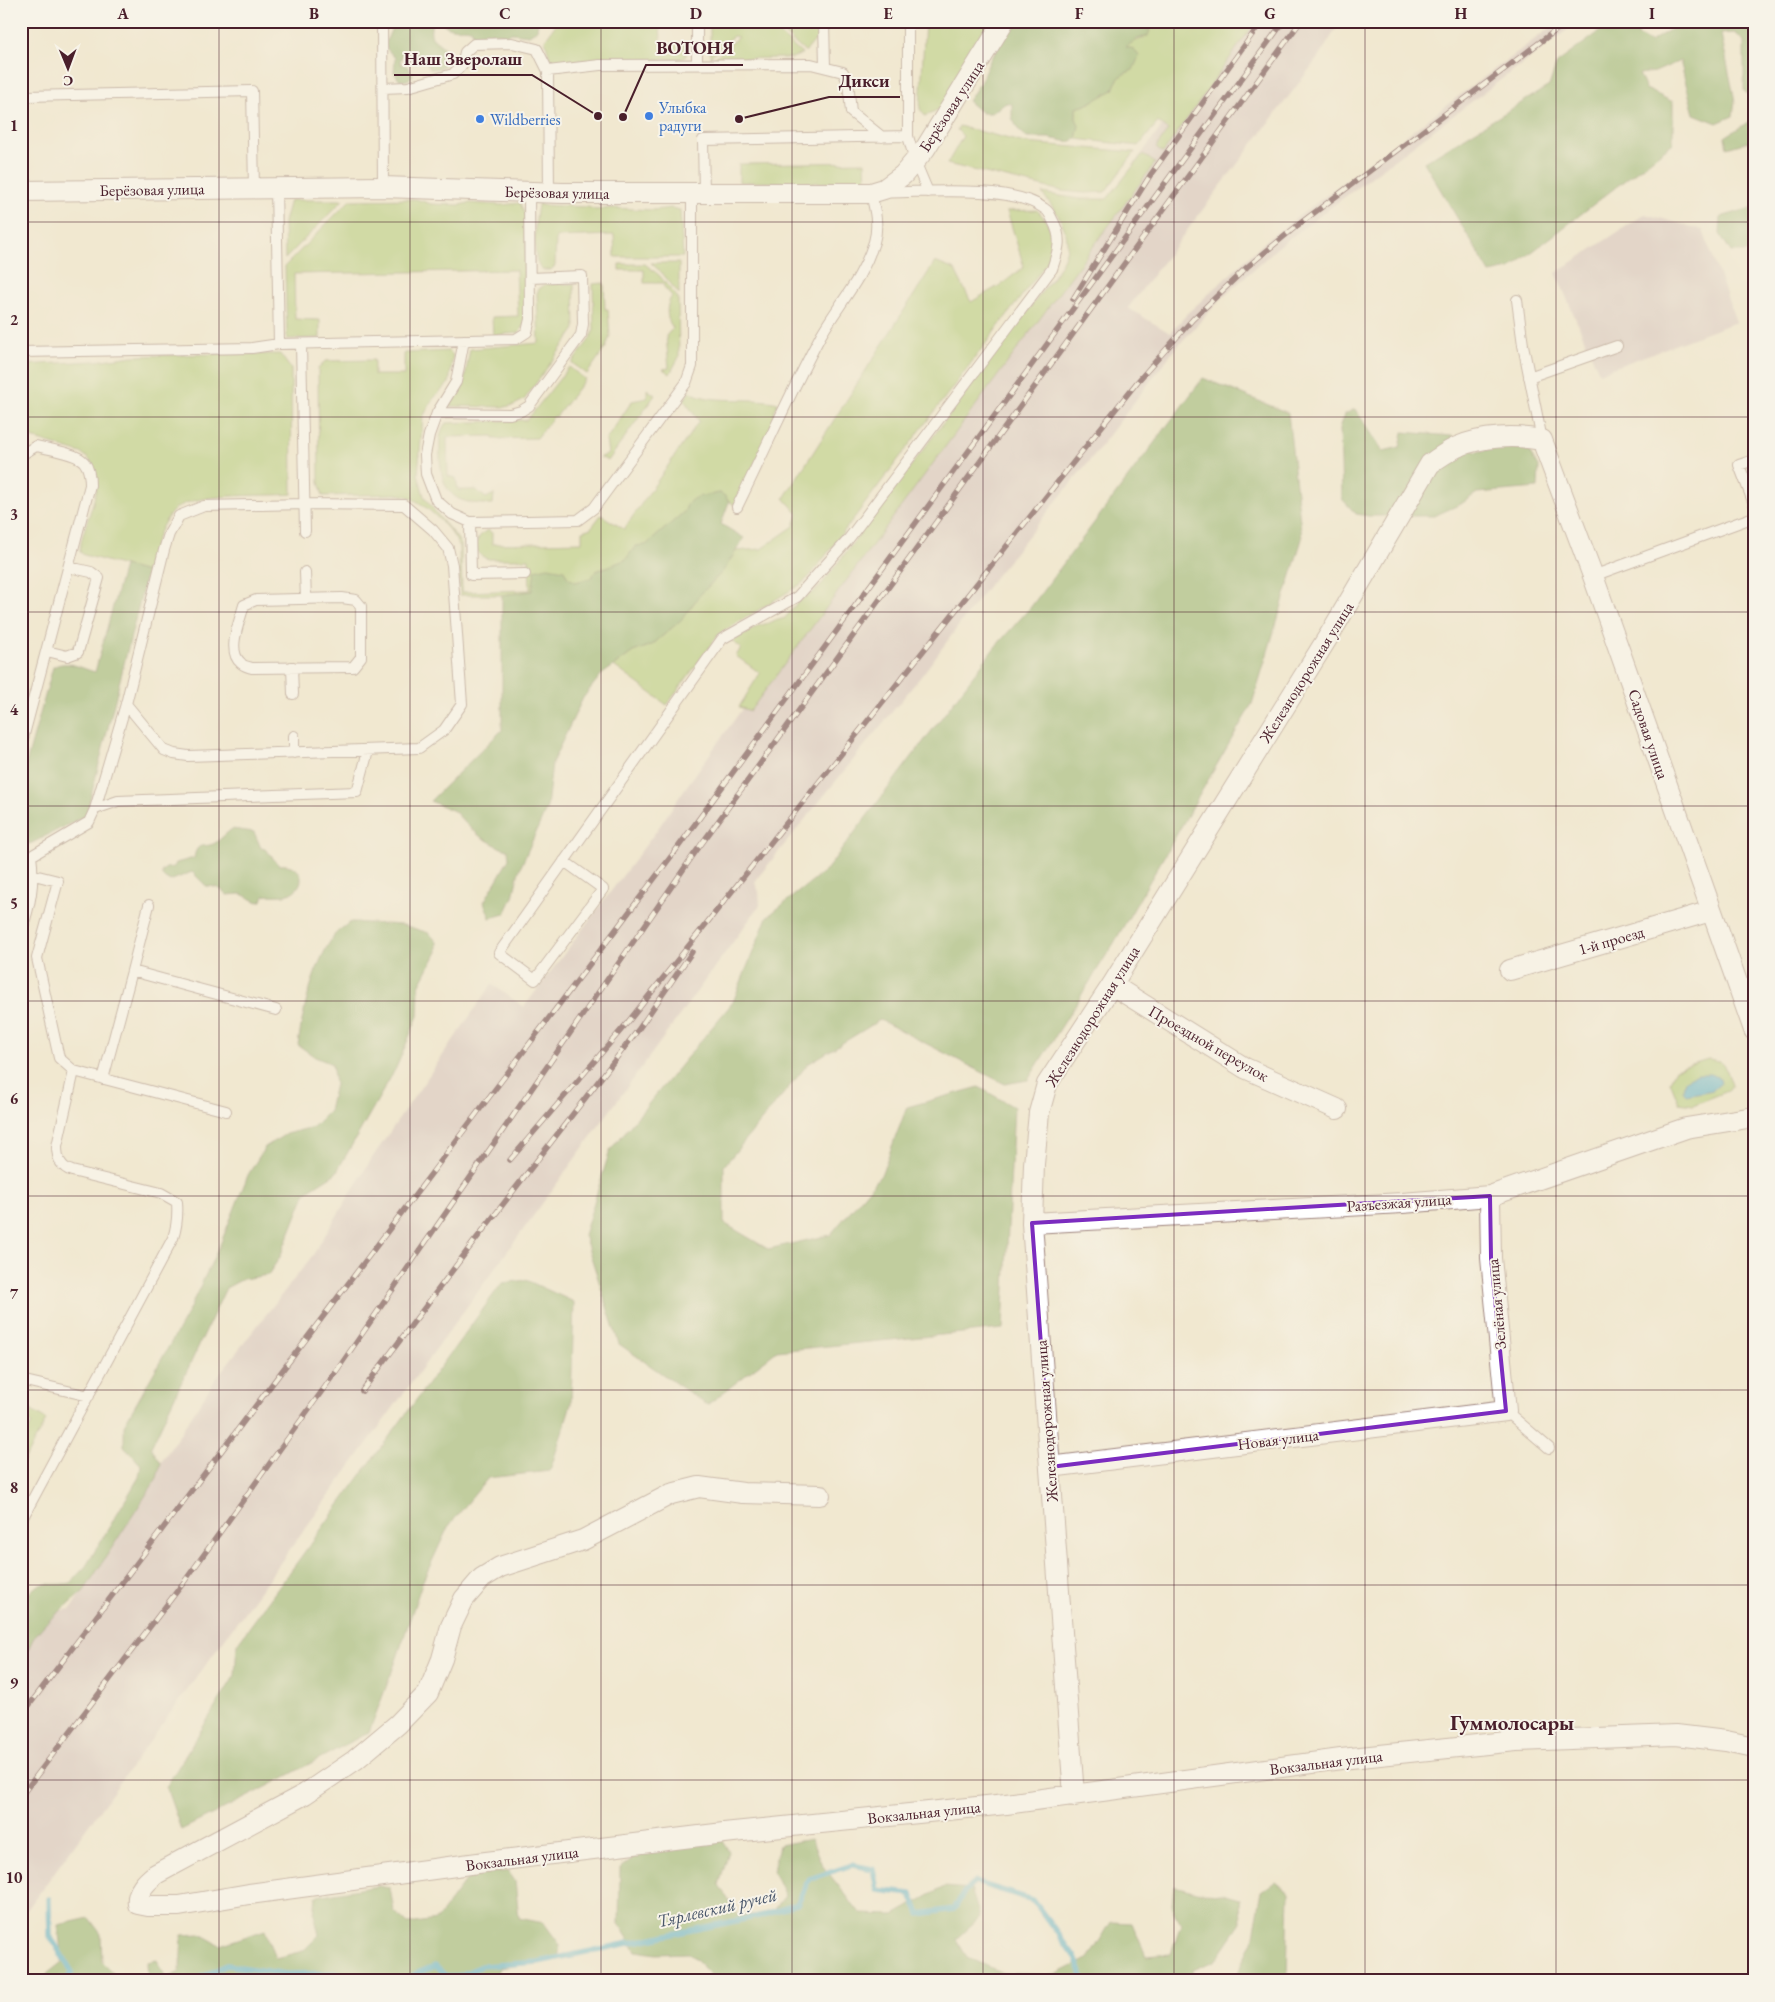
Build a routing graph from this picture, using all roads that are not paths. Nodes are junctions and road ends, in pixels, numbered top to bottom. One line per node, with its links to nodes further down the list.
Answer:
1 (382, 21): 9 (lane)
2 (697, 21): 6 (lane)
3 (824, 21): 7 (lane)
4 (908, 21): 11 (lane)
5 (1004, 21): 13 (street, Берёзовая улица)
6 (697, 64): 7 (lane); 8 (lane)
7 (824, 67): 12 (lane)
8 (548, 71): 9 (lane); 20 (lane)
9 (383, 88): 15 (lane)
10 (27, 96): 16 (lane)
11 (908, 136): 12 (lane); 13 (lane)
12 (882, 137): 21 (lane)
13 (915, 161): 19 (lane); 22 (street, Берёзовая улица)
14 (276, 187): 15 (street, Берёзовая улица); 16 (street, Берёзовая улица); 26 (lane)
15 (384, 187): 18 (street, Берёзовая улица)
16 (254, 188): 17 (street, Берёзовая улица)
17 (21, 191)
18 (529, 192): 20 (street, Берёзовая улица); 23 (lane)
19 (928, 192): 22 (lane); 56 (lane)
20 (548, 193): 21 (street, Берёзовая улица)
21 (698, 193): 22 (street, Берёзовая улица); 39 (lane)
22 (871, 193): 37 (lane)
23 (530, 278): 25 (lane); 31 (lane)
24 (1517, 300): 30 (lane)
25 (464, 340): 27 (lane); 31 (lane)
26 (279, 344): 27 (lane); 29 (lane)
27 (301, 344): 35 (lane)
28 (1617, 346): 30 (lane)
29 (21, 352)
30 (1529, 377): 32 (lane)
31 (437, 413): 39 (lane)
32 (1542, 440): 44 (street, Садовая улица); 63 (street, Железнодорожная улица)
33 (21, 455): 41 (lane)
34 (1754, 460): 36 (lane)
35 (305, 504): 40 (lane); 49 (lane); 52 (lane)
36 (1754, 504)
37 (737, 507)
38 (1754, 517): 44 (lane)
39 (470, 522): 43 (lane)
40 (305, 531)
41 (69, 567): 46 (lane); 46 (lane)
42 (305, 572): 45 (lane)
43 (525, 574)
44 (1593, 576): 59 (street, Садовая улица)
45 (306, 599): 47 (lane); 47 (lane)
46 (47, 651): 51 (lane)
47 (292, 667): 48 (lane)
48 (293, 694)
49 (126, 704): 53 (lane); 54 (lane)
50 (294, 736): 53 (lane)
51 (21, 746)
52 (368, 751): 53 (lane); 54 (lane)
53 (294, 753)
54 (95, 809): 55 (lane)
55 (26, 857): 57 (lane)
56 (564, 861): 56 (lane)
57 (34, 875): 60 (lane); 66 (lane)
58 (150, 905): 62 (lane)
59 (1711, 911): 61 (street, 1-й проезд); 65 (street, Садовая улица)
60 (21, 932)
61 (1510, 970)
62 (132, 971): 64 (lane); 67 (lane)
63 (1112, 985): 68 (street, Проездной переулок); 72 (street, Железнодорожная улица)
64 (276, 1010)
65 (1754, 1030)
66 (74, 1071): 67 (lane); 74 (lane)
67 (103, 1079): 69 (lane)
68 (1337, 1109)
69 (226, 1111)
70 (1754, 1117): 71 (street, Разъезжая улица)
71 (1490, 1196): 72 (street, Разъезжая улица); 75 (street, Зелёная улица)
72 (1032, 1223): 77 (street, Железнодорожная улица)
73 (21, 1380): 74 (lane)
74 (89, 1396): 79 (lane)
75 (1506, 1411): 76 (lane); 77 (street, Новая улица)
76 (1549, 1448)
77 (1050, 1467): 81 (street, Железнодорожная улица)
78 (820, 1495): 81 (street, Вокзальная улица)
79 (21, 1521)
80 (1754, 1747): 81 (street, Вокзальная улица)
81 (1074, 1796)

